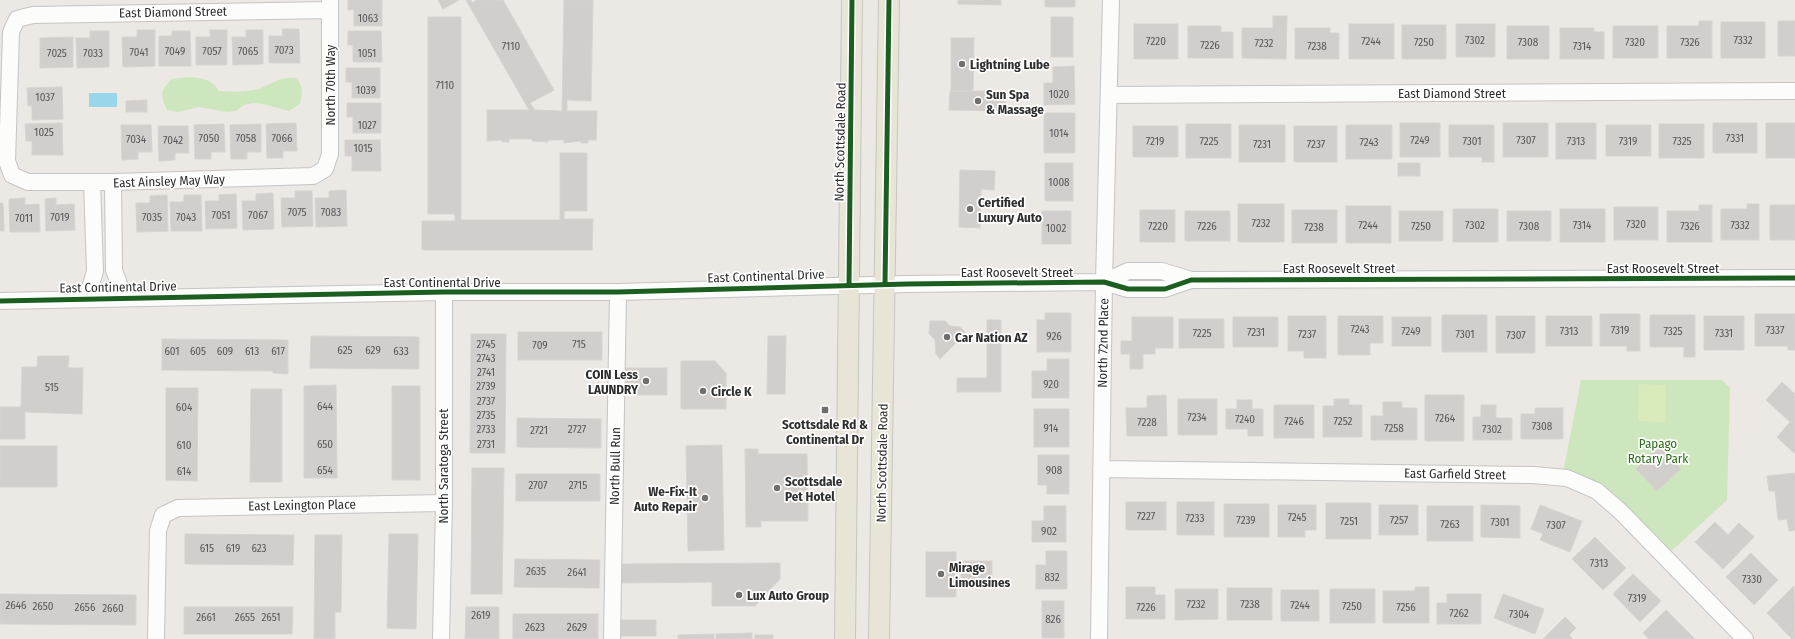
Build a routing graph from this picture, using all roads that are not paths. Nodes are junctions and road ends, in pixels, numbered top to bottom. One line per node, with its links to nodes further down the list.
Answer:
1 (852, 0): 16 (main road, North Scottsdale Road)
2 (889, 0): 15 (main road, North Scottsdale Road)
3 (1111, 0): 6 (street, North 72nd Place)
4 (330, 5): 7 (street, North 70th Way); 8 (street, East Diamond Street)
5 (1795, 91): 6 (street, East Diamond Street)
6 (1109, 95): 14 (street, North 72nd Place)
7 (325, 169): 10 (street, East Ainsley May Way)
8 (12, 175): 9 (street, East Ainsley May Way)
9 (92, 182): 10 (street, East Ainsley May Way); 12 (street)
10 (113, 182): 11 (street)
11 (113, 222): 12 (street); 19 (street)
12 (93, 223): 20 (street)
13 (1795, 278): 14 (street, East Roosevelt Street)
14 (1104, 282): 15 (street, East Roosevelt Street); 22 (street, North 72nd Place)
15 (885, 284): 16 (street, East Continental Drive); 28 (main road, North Scottsdale Road)
16 (849, 285): 18 (street, East Continental Drive); 27 (main road, North Scottsdale Road)
17 (444, 292): 18 (street, East Continental Drive); 19 (street, East Continental Drive); 23 (street, North Saratoga Street)
18 (618, 292): 26 (street, North Bull Run)
19 (124, 298): 20 (street, East Continental Drive)
20 (86, 299): 21 (street, East Continental Drive)
21 (0, 301)
22 (1102, 469): 29 (street, North 72nd Place); 30 (street, East Garfield Street)
23 (444, 503): 24 (street, East Lexington Place); 25 (street, North Saratoga Street)
24 (156, 639)
25 (441, 639)
26 (612, 639)
27 (845, 639)
28 (879, 639)
29 (1099, 639)
30 (1745, 639)

